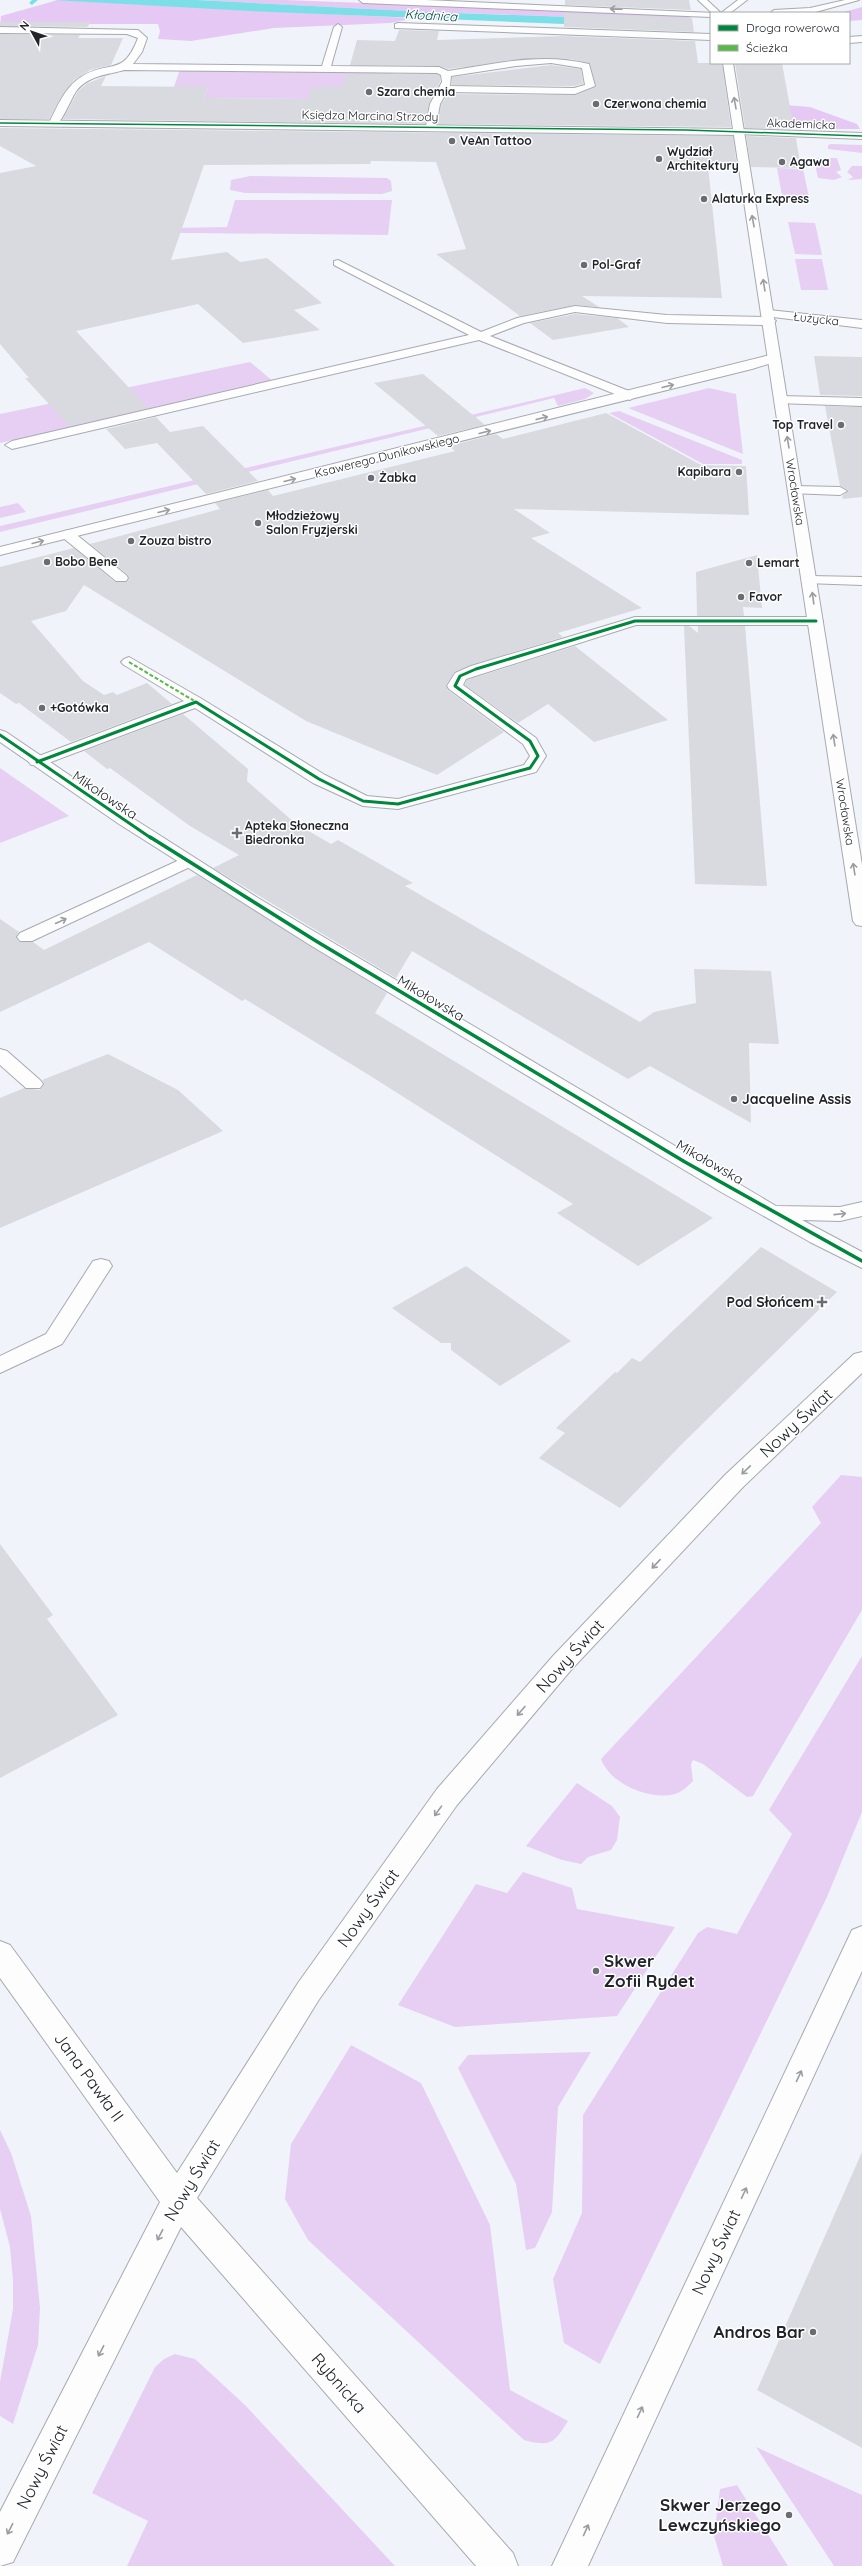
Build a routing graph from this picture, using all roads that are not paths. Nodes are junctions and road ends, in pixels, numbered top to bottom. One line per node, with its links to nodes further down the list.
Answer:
1 (363, 0): 6 (street)
2 (718, 0): 5 (street)
3 (743, 0): 11 (street)
4 (855, 0): 8 (street)
5 (703, 1): 9 (street); 10 (street)
6 (448, 2): 9 (street, one-way to 6)
7 (780, 4): 8 (street)
8 (818, 9): 12 (street)
9 (645, 10): 13 (street)
10 (716, 12)
11 (726, 12)
12 (785, 12)
13 (710, 14)
14 (398, 26): 17 (street)
15 (338, 27): 22 (street)
16 (0, 30): 21 (street)
17 (710, 37)
18 (862, 39): 19 (street)
19 (850, 40)
20 (728, 64): 28 (street, Wrocławska, one-way to 20)
21 (125, 67): 22 (street); 26 (street)
22 (326, 68): 23 (street)
23 (446, 74): 24 (street); 24 (street)
24 (446, 89): 27 (street)
25 (0, 123): 26 (street, Księdza Marcina Strzody)
26 (54, 123): 27 (street, Księdza Marcina Strzody)
27 (431, 126): 28 (street, Księdza Marcina Strzody)
28 (740, 132): 29 (street, Akademicka); 31 (street, Wrocławska, one-way to 28)
29 (862, 136)
30 (338, 263): 33 (street)
31 (770, 318): 32 (street, Łużycka); 33 (street, Łużycka); 34 (street, Wrocławska)
32 (862, 324)
33 (481, 336): 35 (street); 38 (street, Łużycka)
34 (774, 358): 35 (street, Ksawerego Dunikowskiego, one-way to 34); 36 (street, Wrocławska)
35 (630, 396): 41 (street, Ksawerego Dunikowskiego, one-way to 35)
36 (781, 400): 37 (street); 39 (street, Wrocławska, one-way to 36)
37 (862, 402)
38 (12, 445)
39 (795, 490): 40 (street); 44 (street, Wrocławska)
40 (840, 491)
41 (67, 534): 42 (street, Ksawerego Dunikowskiego, one-way to 41); 43 (street)
42 (0, 551)
43 (121, 578)
44 (810, 580): 45 (street); 46 (street, Wrocławska, one-way to 44)
45 (862, 581)
46 (816, 621): 48 (street); 52 (street, Wrocławska, one-way to 46)
47 (129, 662): 48 (street)
48 (196, 702): 50 (street)
49 (0, 735): 50 (street, Mikołowska)
50 (37, 762): 51 (street, Mikołowska)
51 (186, 862): 53 (street, one-way to 51); 57 (street, Mikołowska)
52 (862, 921)
53 (26, 937)
54 (0, 1054): 55 (street)
55 (33, 1084)
56 (862, 1209): 57 (street, one-way to 56)
57 (772, 1211): 58 (street, Mikołowska)
58 (862, 1261)
59 (101, 1266): 61 (street)
60 (862, 1360): 64 (street, Nowy Świat, one-way to 64)
61 (0, 1365)
62 (862, 1939): 67 (street, Nowy Świat, one-way to 62)
63 (0, 1954): 64 (street, Jana Pawła II)
64 (178, 2200): 65 (street, Nowy Świat, one-way to 65); 66 (street, Rybnicka)
65 (0, 2549)
66 (500, 2566)
67 (570, 2566)

